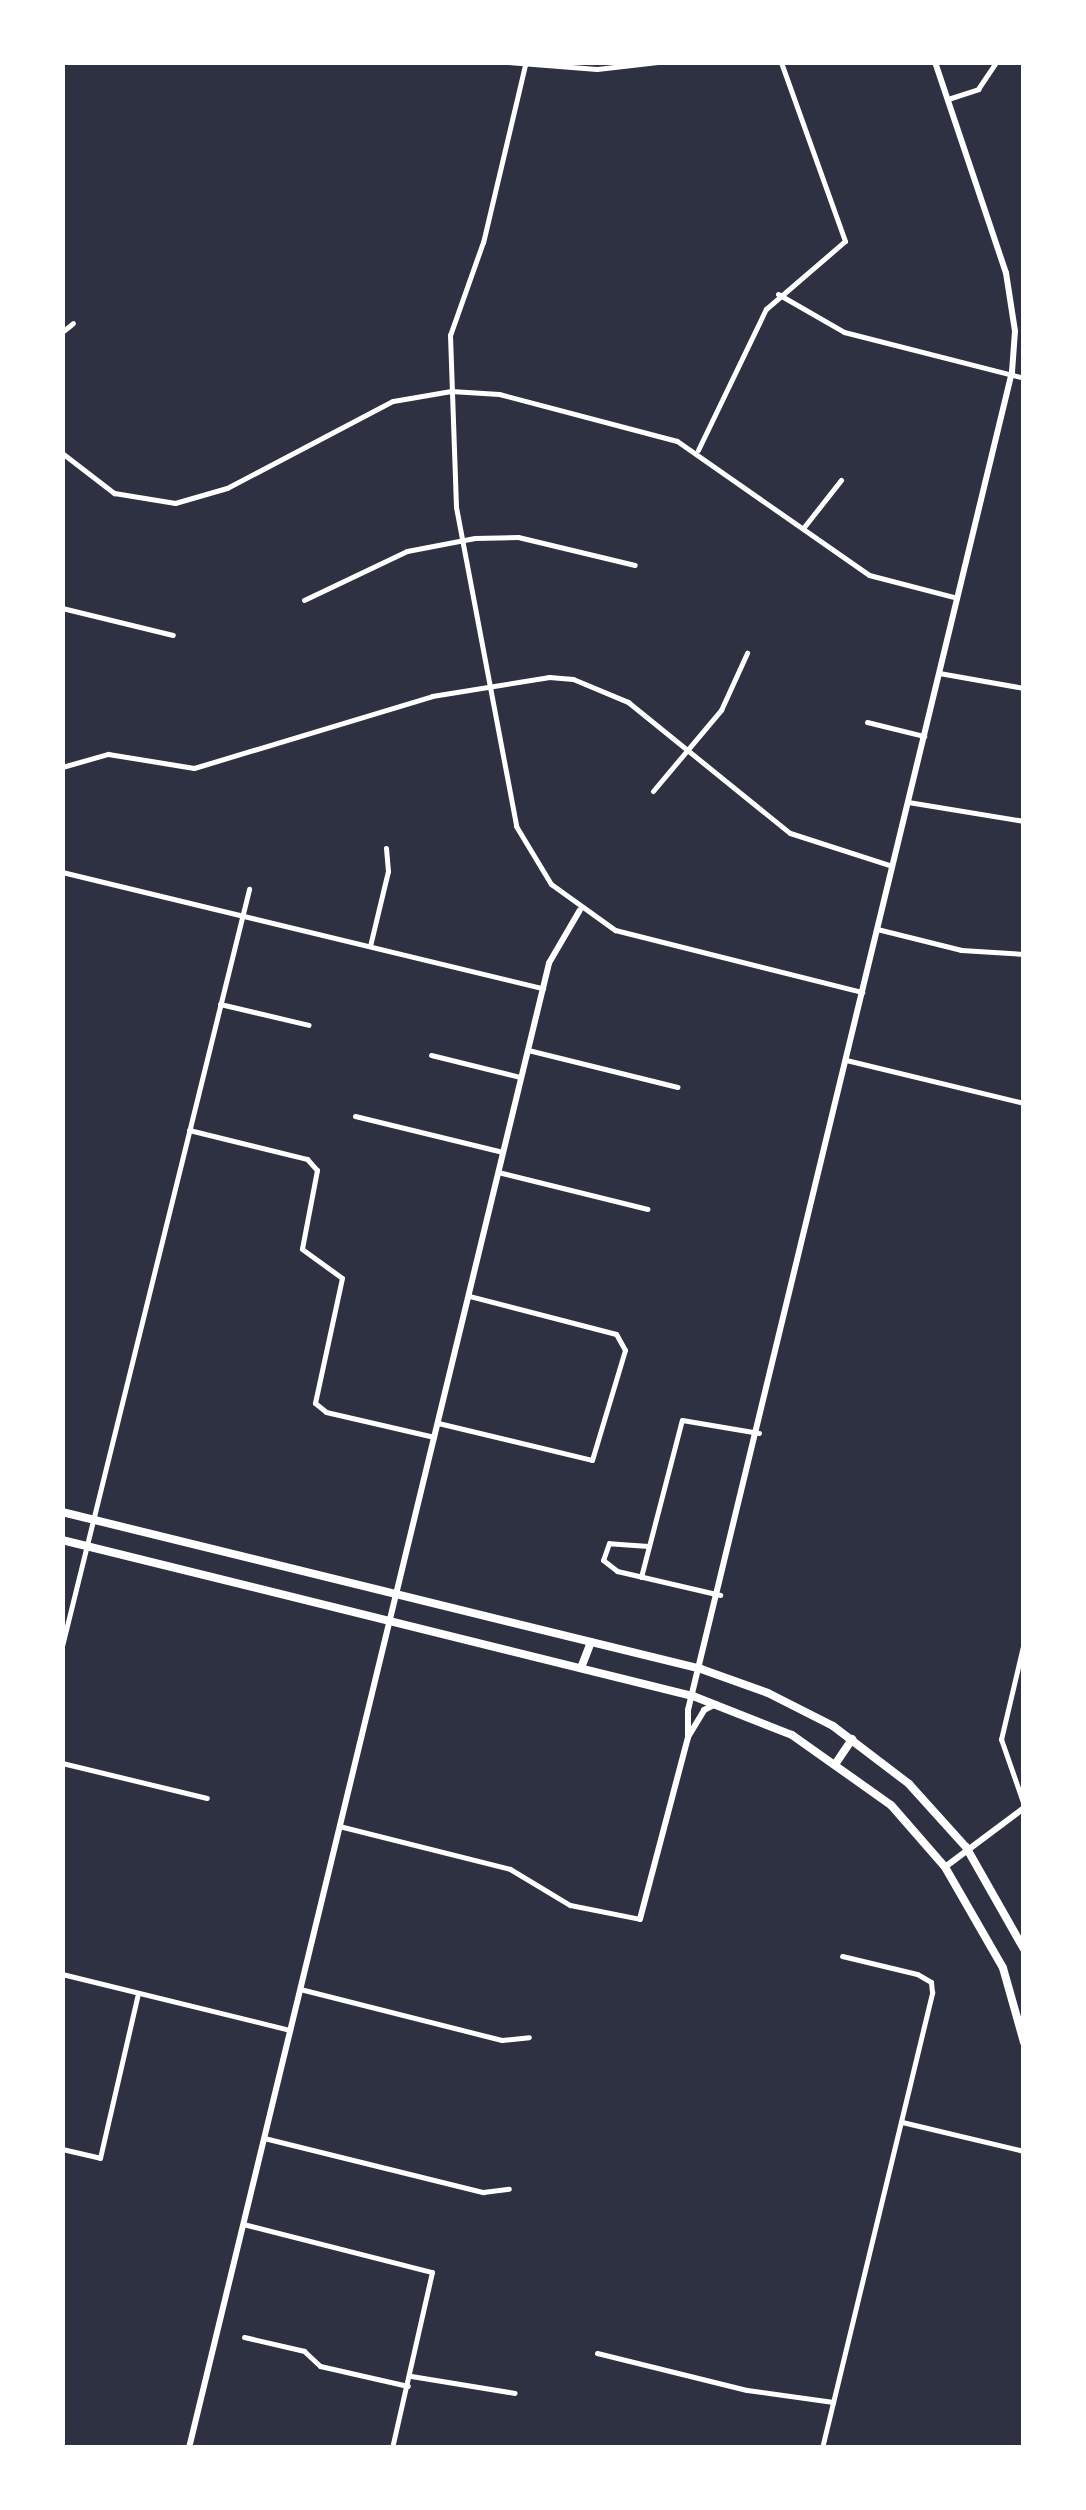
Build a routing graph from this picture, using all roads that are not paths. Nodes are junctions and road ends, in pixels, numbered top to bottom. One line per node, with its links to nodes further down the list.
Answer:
1 (508, 62): 6 (street)
2 (658, 62): 6 (street)
3 (781, 62): 8 (street)
4 (935, 62): 7 (street)
5 (996, 62): 7 (street)
6 (525, 65): 14 (street)
7 (948, 100): 12 (street)
8 (778, 294): 12 (street); 15 (street)
9 (73, 323): 10 (street)
10 (62, 332)
11 (1024, 368): 12 (street)
12 (1012, 372): 13 (street); 21 (street)
13 (1024, 378)
14 (451, 391): 15 (street); 16 (street); 19 (street)
15 (698, 451): 18 (street)
16 (63, 455)
17 (841, 480): 18 (street)
18 (804, 527): 21 (street)
19 (462, 541): 20 (street); 22 (street); 27 (street)
20 (635, 565)
21 (956, 598): 26 (street)
22 (304, 600)
23 (62, 608): 24 (street)
24 (173, 635)
25 (747, 653): 31 (street)
26 (939, 673): 28 (street); 30 (street)
27 (488, 686): 31 (street); 32 (street); 40 (street)
28 (1024, 688)
29 (867, 722): 30 (street)
30 (924, 736): 34 (street)
31 (686, 751): 33 (street); 37 (street)
32 (62, 766)
33 (653, 791)
34 (908, 802): 35 (street); 37 (street)
35 (1024, 822)
36 (386, 848): 43 (street)
37 (892, 866): 42 (street)
38 (62, 872): 41 (street)
39 (249, 890): 41 (street)
40 (580, 910): 45 (street); 46 (street)
41 (242, 916): 43 (street); 47 (street)
42 (877, 929): 44 (street); 46 (street)
43 (370, 946): 45 (street)
44 (1024, 954)
45 (543, 988): 49 (street)
46 (862, 992): 51 (street)
47 (220, 1004): 48 (street); 56 (street)
48 (309, 1025)
49 (528, 1050): 52 (street); 53 (street)
50 (431, 1055): 52 (street)
51 (846, 1060): 54 (street); 62 (street)
52 (522, 1078): 57 (street)
53 (678, 1087)
54 (1024, 1102)
55 (355, 1116): 57 (street)
56 (189, 1130): 63 (street); 65 (street)
57 (503, 1152): 58 (street)
58 (498, 1172): 59 (street); 60 (street)
59 (648, 1209)
60 (468, 1296): 61 (street); 61 (street)
61 (438, 1423): 63 (street)
62 (759, 1433): 68 (street); 71 (street)
63 (434, 1437): 70 (street)
64 (62, 1512): 65 (main road)
65 (94, 1520): 67 (street); 70 (main road)
66 (62, 1540): 67 (main road)
67 (87, 1546): 72 (main road); 75 (street)
68 (648, 1546): 69 (street); 69 (street)
69 (641, 1577): 71 (street)
70 (396, 1594): 72 (street); 73 (main road)
71 (720, 1594): 77 (street)
72 (390, 1621): 76 (main road); 86 (street)
73 (591, 1642): 76 (main road); 77 (main road)
74 (1024, 1642): 85 (street)
75 (62, 1646)
76 (581, 1668): 78 (main road)
77 (701, 1669): 78 (street); 81 (main road)
78 (692, 1696): 79 (main road); 80 (street)
79 (717, 1704): 80 (street); 82 (main road)
80 (688, 1737): 89 (street)
81 (852, 1739): 82 (main road); 87 (main road)
82 (836, 1763): 88 (main road)
83 (62, 1764): 84 (street)
84 (207, 1798)
85 (1024, 1806): 87 (street)
86 (339, 1826): 89 (street); 93 (street)
87 (966, 1847): 88 (street); 90 (main road)
88 (945, 1867): 95 (main road)
89 (640, 1919)
90 (1024, 1949)
91 (842, 1956): 99 (street)
92 (62, 1974): 94 (street)
93 (300, 1989): 96 (street); 97 (street)
94 (138, 1993): 96 (street); 101 (street)
95 (1019, 2001): 98 (main road)
96 (290, 2030): 100 (street)
97 (528, 2037)
98 (1024, 2042)
99 (902, 2122): 102 (street); 110 (street)
100 (264, 2138): 103 (street); 104 (street)
101 (62, 2149)
102 (1024, 2150)
103 (508, 2189)
104 (243, 2224): 107 (street); 111 (street)
105 (244, 2337): 108 (street)
106 (598, 2353): 110 (street)
107 (410, 2376): 108 (street); 109 (street)
108 (408, 2386): 112 (street)
109 (515, 2393)
110 (833, 2402): 113 (street)
111 (189, 2448)
112 (392, 2448)
113 (822, 2448)

